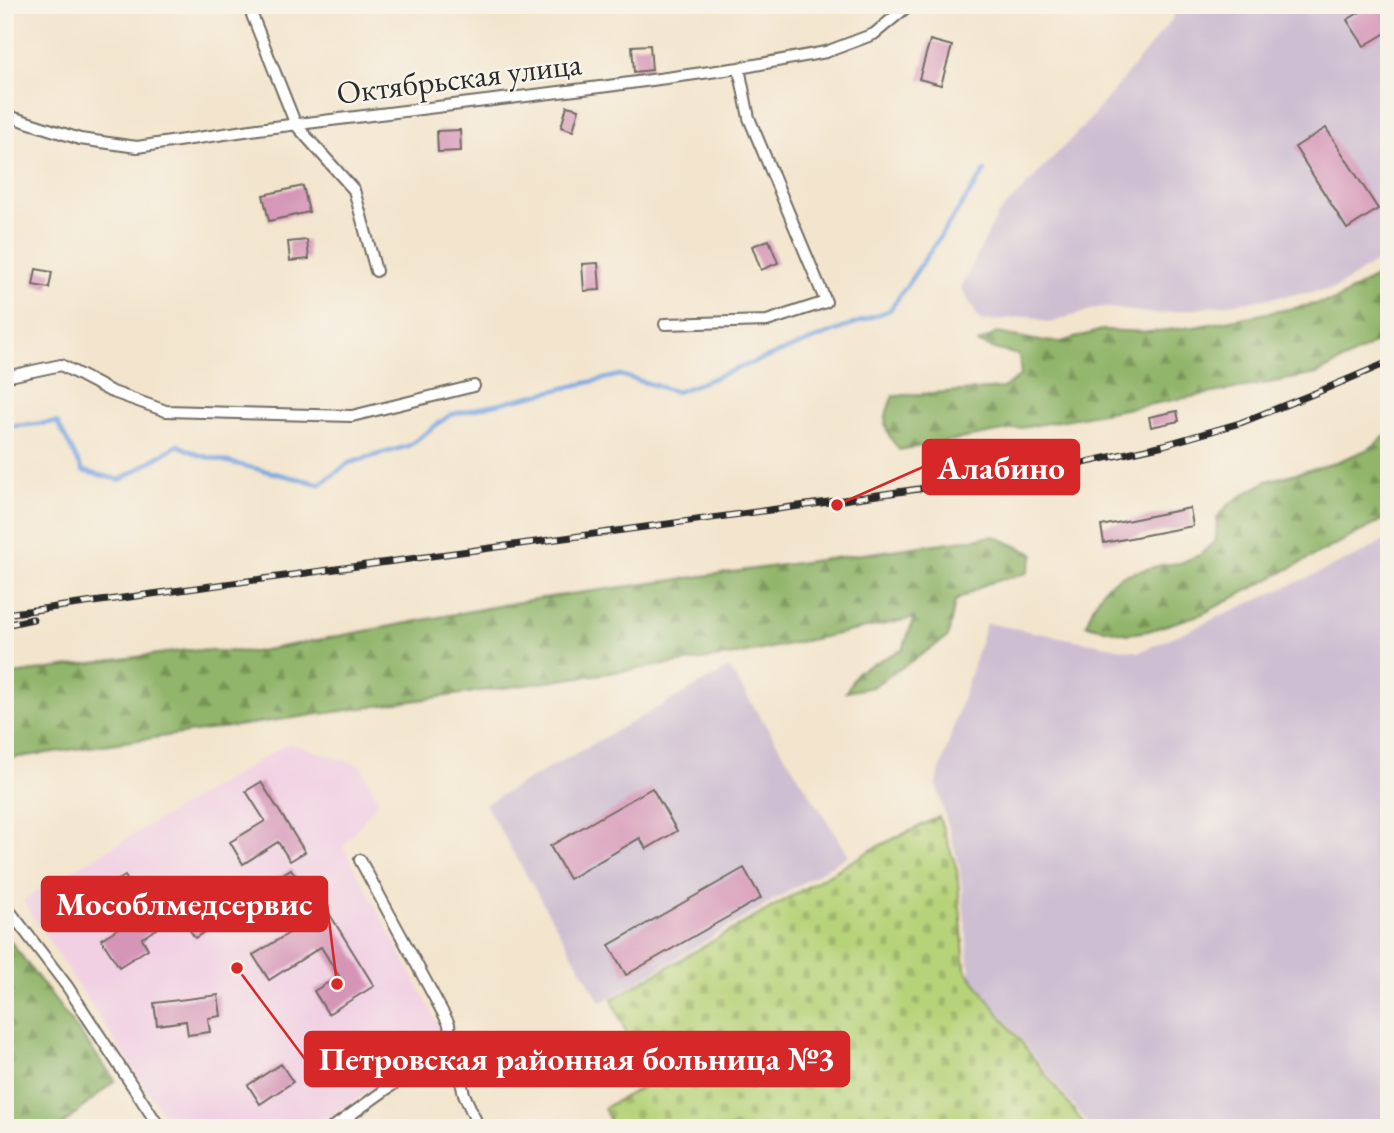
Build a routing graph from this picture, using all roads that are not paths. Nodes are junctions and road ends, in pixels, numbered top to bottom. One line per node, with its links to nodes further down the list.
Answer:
1 (248, 5): 5 (street)
2 (909, 5): 3 (street, Октябрьская улица)
3 (738, 68): 5 (street, Октябрьская улица); 7 (street)
4 (5, 115): 5 (street, Октябрьская улица)
5 (296, 125): 6 (street)
6 (376, 271)
7 (664, 324)
8 (5, 377): 9 (street)
9 (474, 386)
10 (360, 860): 12 (street)
11 (5, 905): 13 (street)
12 (451, 1043): 14 (street); 15 (street)
13 (160, 1128)
14 (332, 1128)
15 (479, 1128)

